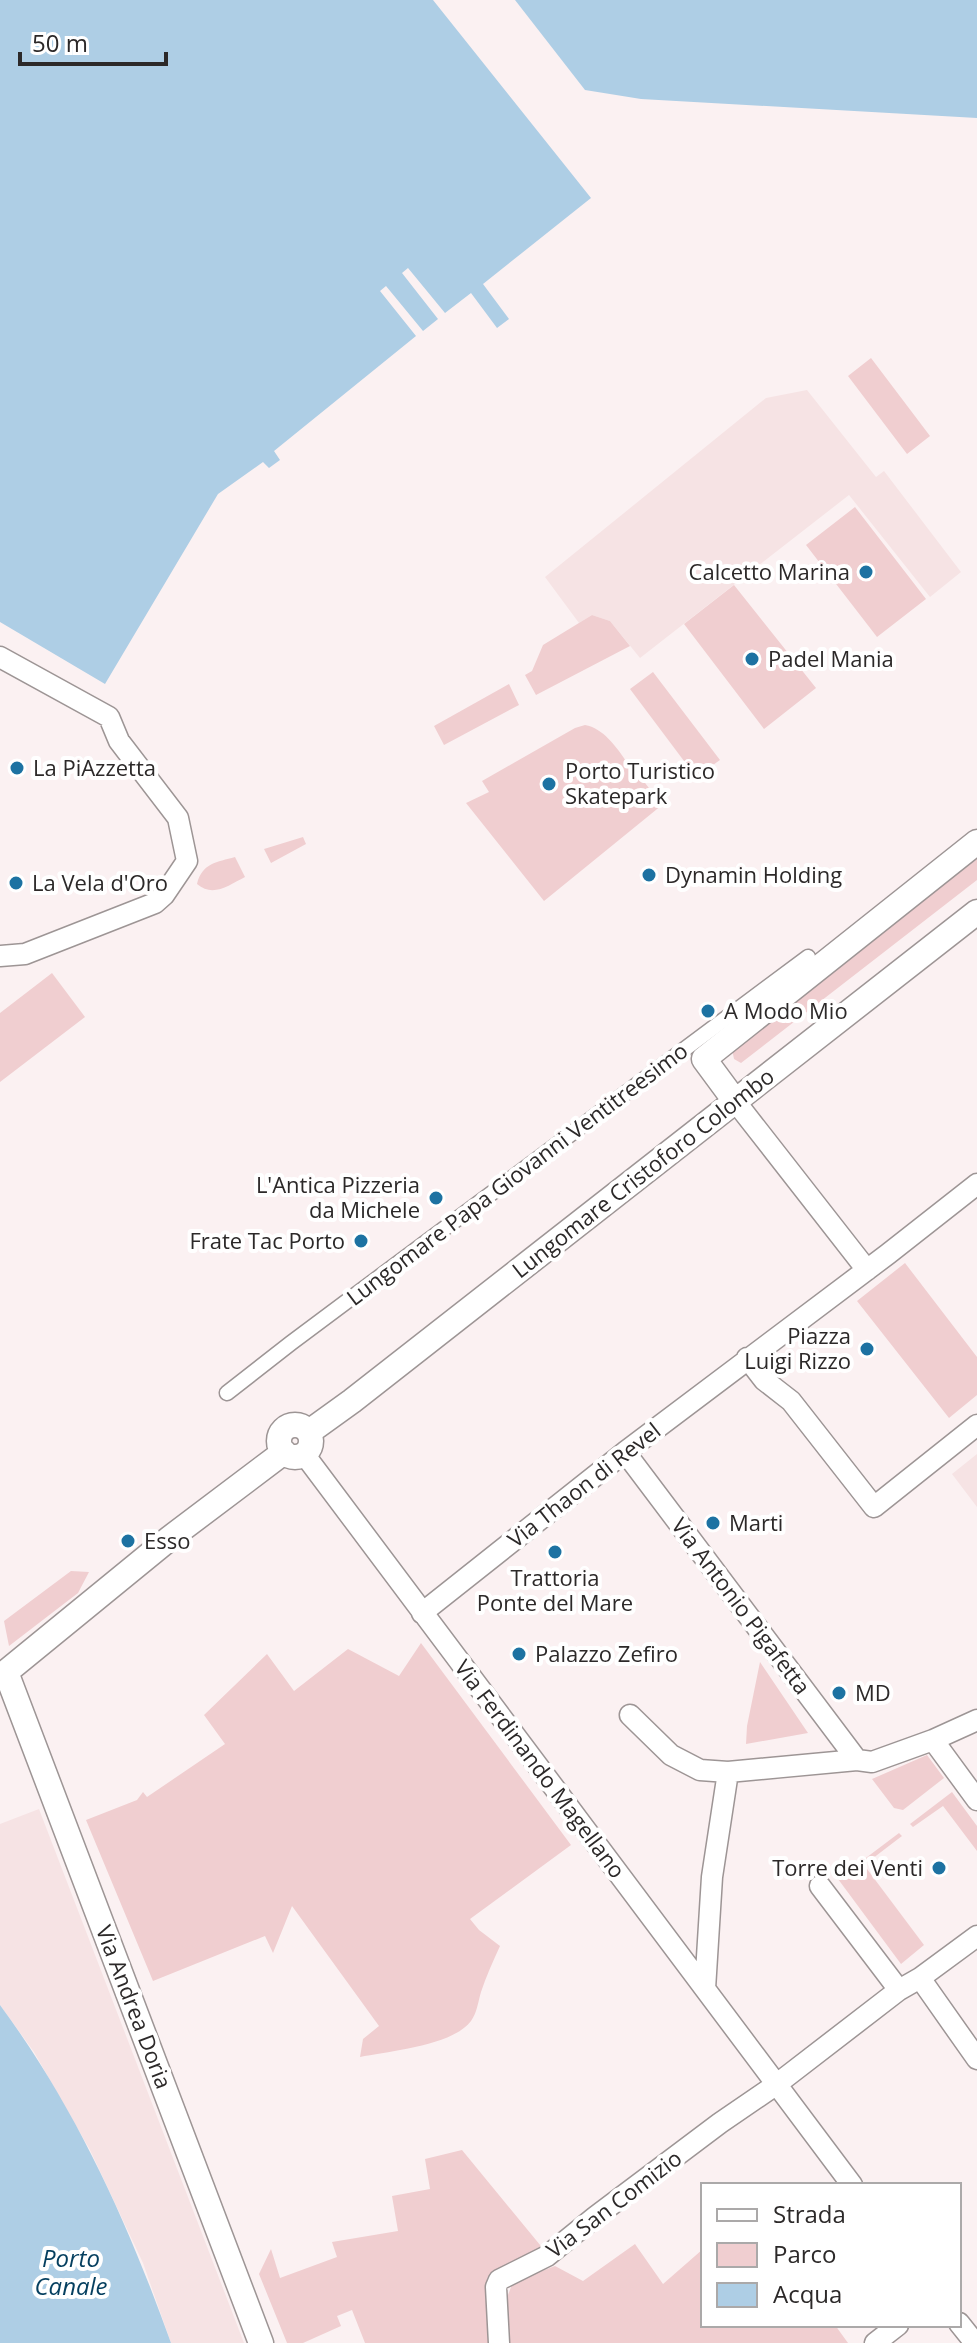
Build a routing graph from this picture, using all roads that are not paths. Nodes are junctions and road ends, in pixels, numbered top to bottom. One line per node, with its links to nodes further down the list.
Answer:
1 (0, 657): 4 (street)
2 (977, 842): 6 (street, Lungomare Papa Giovanni Ventitreesimo)
3 (977, 912): 6 (street, Lungomare Cristoforo Colombo)
4 (0, 956)
5 (808, 957): 10 (street, Lungomare Papa Giovanni Ventitreesimo)
6 (735, 1101): 8 (street); 12 (street, Lungomare Cristoforo Colombo)
7 (977, 1184): 8 (street, Via Thaon di Revel)
8 (867, 1270): 9 (street, Via Thaon di Revel)
9 (747, 1358): 11 (street); 13 (street, Via Thaon di Revel)
10 (227, 1393)
11 (977, 1425)
12 (299, 1446): 14 (street, Via Ferdinando Magellano); 15 (street, Lungomare Cristoforo Colombo)
13 (625, 1452): 14 (street, Via Thaon di Revel); 19 (street, Via Antonio Pigafetta)
14 (422, 1613): 25 (street, Via Ferdinando Magellano)
15 (6, 1672): 32 (street, Via Andrea Doria)
16 (630, 1715): 20 (street)
17 (977, 1720): 18 (street)
18 (933, 1740): 19 (street); 21 (street)
19 (857, 1760): 20 (street)
20 (734, 1771): 25 (street)
21 (977, 1800)
22 (820, 1886): 26 (street)
23 (977, 1936): 24 (street)
24 (920, 1978): 26 (street); 27 (street)
25 (705, 1989): 28 (street, Via Ferdinando Magellano)
26 (899, 1990): 28 (street)
27 (977, 2059)
28 (777, 2084): 29 (street, Via Ferdinando Magellano); 33 (street, Via San Comizio)
29 (851, 2183)
30 (961, 2326): 35 (street)
31 (895, 2327): 34 (street)
32 (261, 2343)
33 (499, 2343)
34 (875, 2343)
35 (975, 2343)

